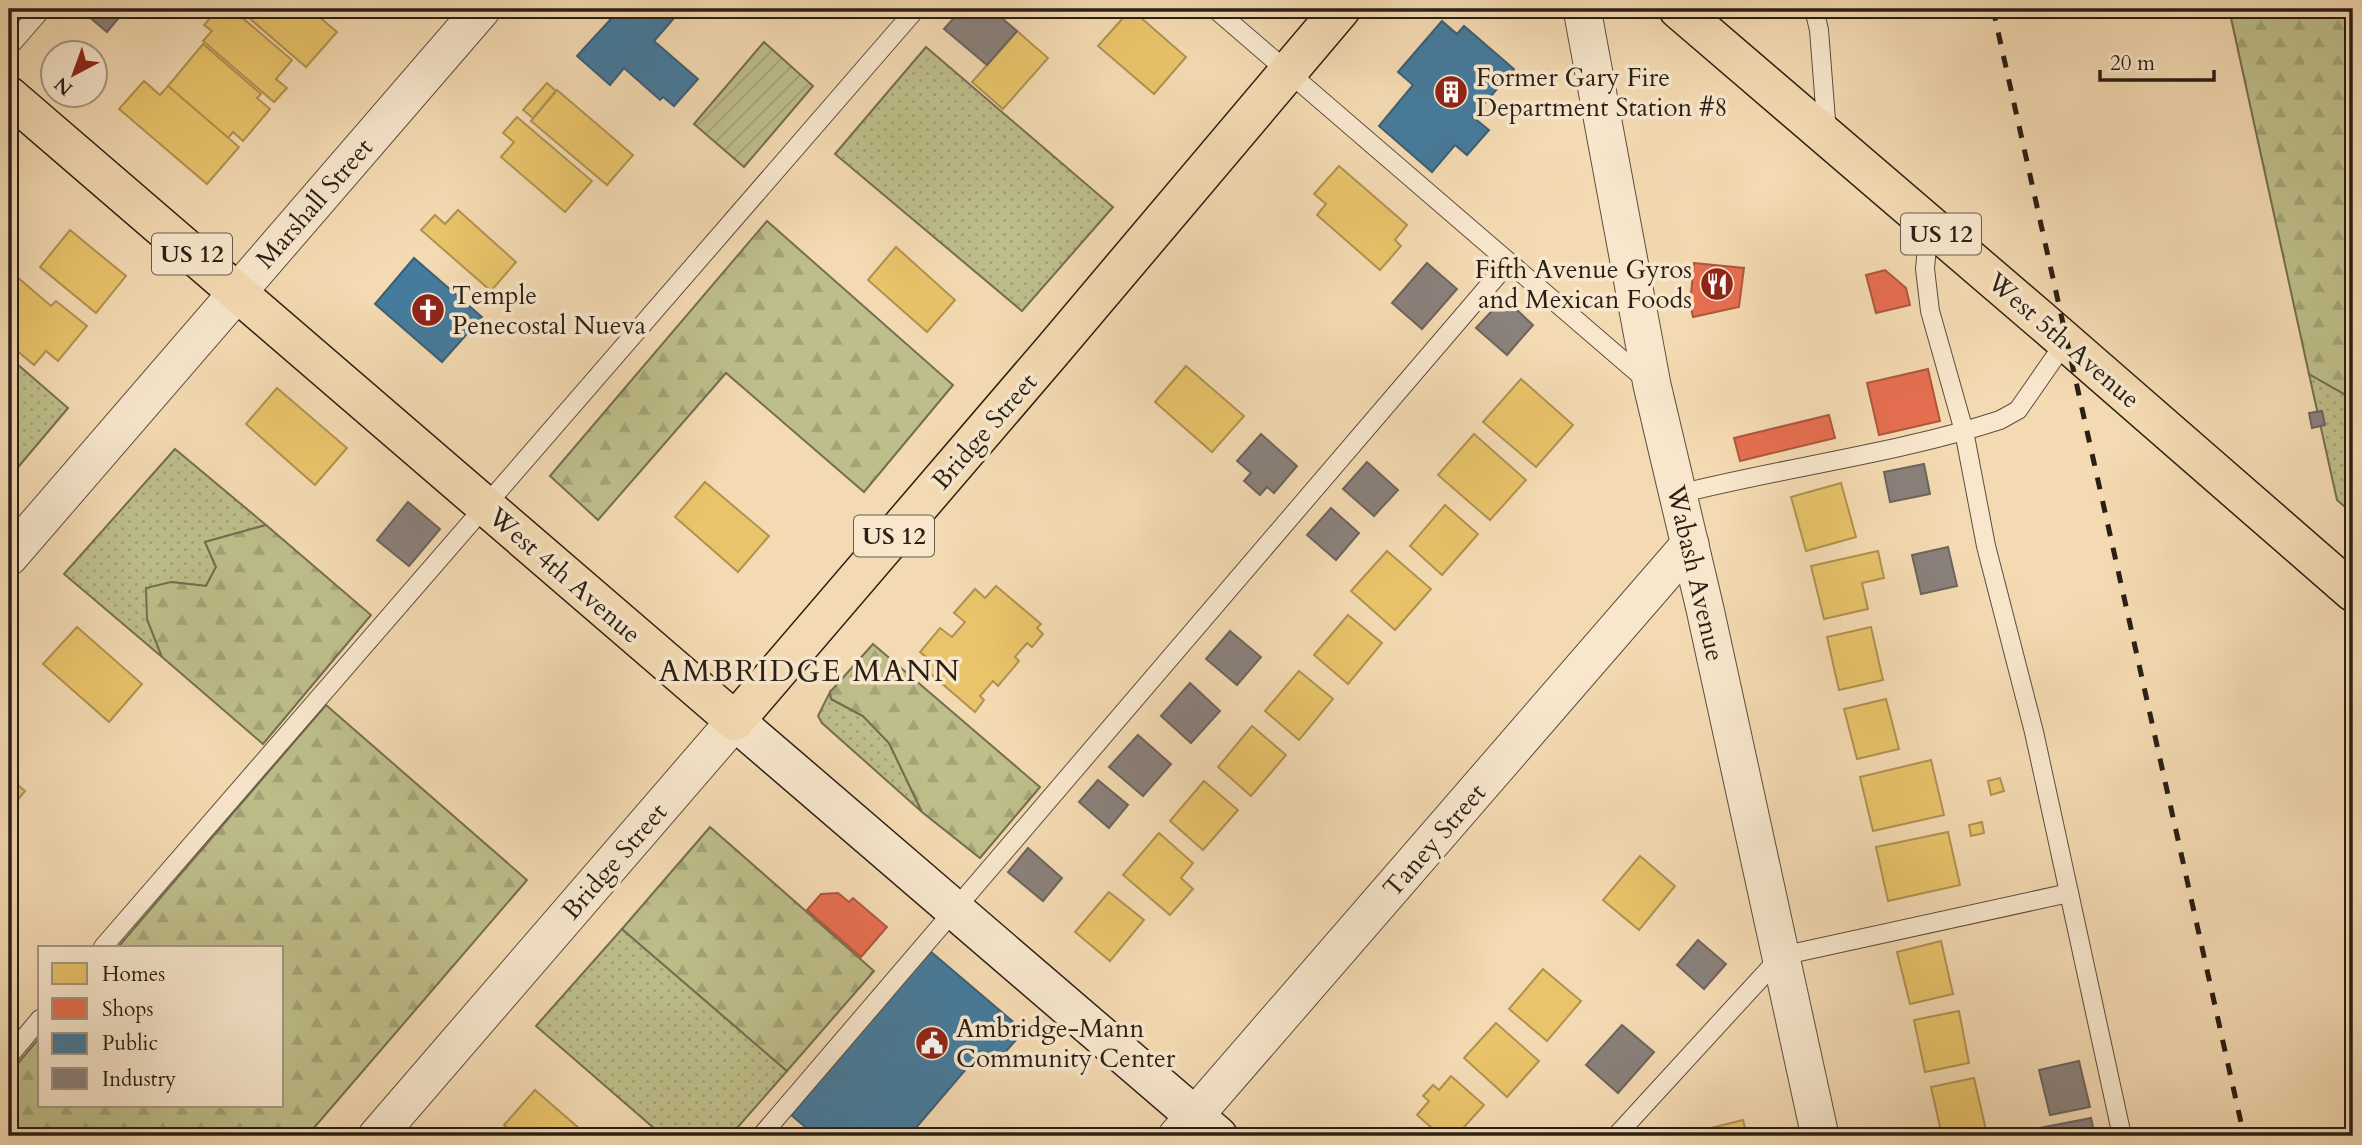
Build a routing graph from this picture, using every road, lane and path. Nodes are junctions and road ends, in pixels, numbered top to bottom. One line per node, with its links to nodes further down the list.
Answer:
1 (42, 9): 9 (lane)
2 (482, 9): 15 (street, Marshall Street)
3 (916, 9): 20 (lane)
4 (1215, 9): 10 (lane)
5 (1341, 9): 10 (main road, Bridge Street / US 12)
6 (1582, 9): 17 (street, Wabash Avenue)
7 (1814, 9): 12 (lane)
8 (1685, 11): 12 (main road, West 5th Avenue / US 12)
9 (9, 47)
10 (1287, 72): 14 (lane); 24 (main road, Bridge Street / US 12)
11 (9, 96): 15 (main road, West 4th Avenue / US 12)
12 (1828, 136): 13 (main road, West 5th Avenue / US 12)
13 (1929, 224): 16 (main road, West 5th Avenue / US 12); 18 (lane)
14 (1509, 262): 17 (lane); 26 (lane)
15 (237, 292): 20 (main road, West 4th Avenue / US 12); 22 (street, Marshall Street)
16 (2066, 341): 18 (lane); 23 (main road, West 5th Avenue / US 12)
17 (1652, 385): 19 (street, Wabash Avenue)
18 (1964, 431): 19 (lane); 25 (lane)
19 (1679, 494): 21 (street, Wabash Avenue)
20 (485, 506): 24 (main road, West 4th Avenue / US 12); 27 (lane)
21 (1690, 544): 28 (street, Wabash Avenue); 31 (street, Taney Street)
22 (9, 556)
23 (2353, 592)
24 (735, 721): 26 (main road, West 4th Avenue); 33 (street, Bridge Street)
25 (2069, 893): 28 (lane); 36 (lane)
26 (956, 909): 31 (main road, West 4th Avenue); 32 (lane)
27 (104, 946)
28 (1781, 956): 34 (lane); 35 (street, Wabash Avenue)
29 (38, 1021): 30 (lane)
30 (9, 1056)
31 (1197, 1131)
32 (771, 1133)
33 (377, 1136)
34 (1616, 1136)
35 (1820, 1136)
36 (2122, 1136)

